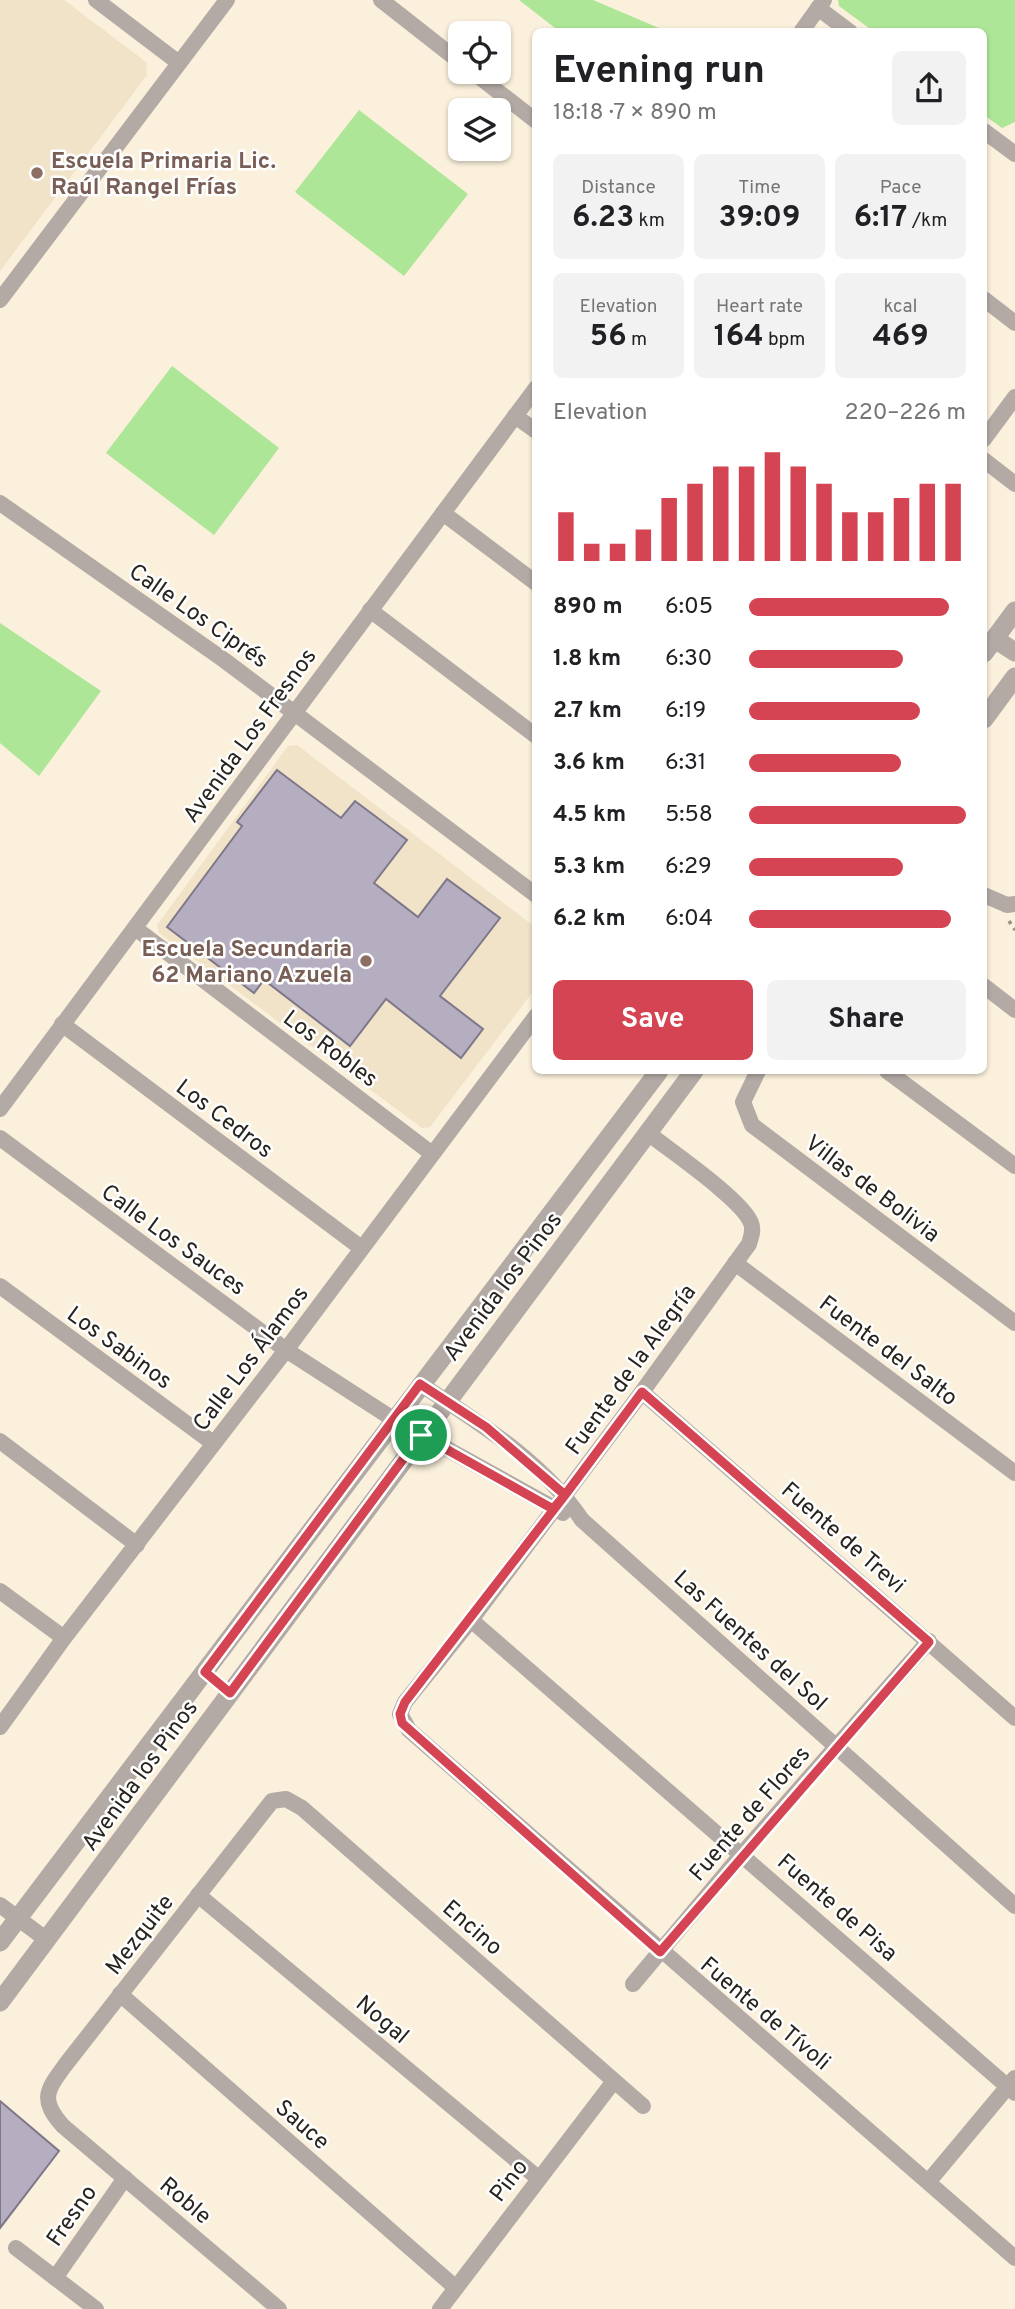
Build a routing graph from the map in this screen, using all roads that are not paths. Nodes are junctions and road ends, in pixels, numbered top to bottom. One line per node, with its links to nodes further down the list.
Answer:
1 (96, 0): 8 (street)
2 (227, 0): 8 (street)
3 (381, 0): 7 (street)
4 (821, 4): 5 (street); 6 (street)
5 (804, 28)
6 (846, 28)
7 (448, 53)
8 (179, 63): 13 (street)
9 (488, 84): 10 (street)
10 (532, 118)
11 (987, 133): 12 (street)
12 (1014, 152)
13 (0, 300)
14 (987, 301): 15 (street)
15 (1015, 323)
16 (532, 393): 18 (street, Avenida Los Fresnos)
17 (1015, 397): 20 (street)
18 (515, 416): 19 (street); 24 (street, Avenida Los Fresnos)
19 (532, 428)
20 (987, 435)
21 (987, 462): 22 (street)
22 (1015, 484)
23 (0, 503): 31 (street, Calle Los Ciprés)
24 (443, 513): 25 (street); 26 (street, Avenida Los Fresnos)
25 (532, 580)
26 (370, 610): 31 (street, Avenida Los Fresnos); 33 (street)
27 (1015, 611): 28 (street)
28 (989, 646): 29 (street)
29 (1015, 652)
30 (1015, 677): 32 (street)
31 (294, 712): 34 (street, Calle Los Ciprés); 37 (street, Avenida Los Fresnos)
32 (987, 715)
33 (532, 733)
34 (532, 892)
35 (987, 896): 36 (street)
36 (1015, 904)
37 (135, 928): 41 (street, Avenida Los Fresnos); 49 (street, Los Robles)
38 (987, 988): 39 (street)
39 (1015, 1010)
40 (532, 1021): 49 (street, Calle Los Álamos)
41 (62, 1024): 46 (street, Avenida Los Fresnos); 51 (street, Los Cedros)
42 (657, 1074): 56 (street, Avenida los Pinos)
43 (692, 1074): 47 (street, Avenida los Pinos)
44 (757, 1074): 54 (street, Villas de Bolivia)
45 (891, 1074): 50 (street)
46 (0, 1109)
47 (648, 1133): 52 (street, Fuente de la Alegría); 58 (street, Avenida los Pinos)
48 (0, 1138): 55 (street, Calle Los Sauces)
49 (432, 1153): 51 (street, Calle Los Álamos)
50 (1015, 1166)
51 (360, 1247): 55 (street, Calle Los Álamos)
52 (735, 1264): 57 (street, Fuente de la Alegría); 63 (street, Fuente del Salto)
53 (0, 1286): 62 (street, Los Sabinos)
54 (1015, 1323)
55 (286, 1350): 59 (street, Calle Los Sauces); 62 (street, Calle Los Álamos)
56 (420, 1384): 58 (street, Las Fuentes del Sol); 59 (street, Avenida los Pinos)
57 (642, 1392): 64 (street, Fuente de la Alegría); 71 (street, Fuente de Trevi)
58 (446, 1401): 60 (street, Avenida los Pinos); 64 (street, Las Fuentes del Sol)
59 (393, 1419): 60 (street, Calle Los Sauces); 72 (street, Avenida los Pinos)
60 (421, 1435): 65 (street, Las Fuentes del Sol); 73 (street, Avenida los Pinos)
61 (0, 1441): 67 (street)
62 (213, 1443): 67 (street, Calle Los Álamos)
63 (1015, 1473)
64 (565, 1495): 65 (street, Fuente de la Alegría); 66 (street, Las Fuentes del Sol)
65 (553, 1509): 66 (street, Las Fuentes del Sol); 69 (street, Fuente de la Alegría)
66 (582, 1520): 77 (street, Las Fuentes del Sol)
67 (137, 1545): 70 (street, Calle Los Álamos)
68 (0, 1591): 70 (street)
69 (471, 1620): 74 (street, Fuente de la Alegría); 79 (street, Fuente de Pisa)
70 (64, 1638): 76 (street, Calle Los Álamos)
71 (929, 1642): 75 (street, Fuente de Trevi); 77 (street, Fuente de Flores)
72 (205, 1672): 73 (street); 83 (street, Avenida los Pinos)
73 (230, 1693): 84 (street, Avenida los Pinos)
74 (400, 1714): 86 (street, Fuente de Tívoli)
75 (1015, 1717)
76 (0, 1727)
77 (837, 1746): 79 (street, Fuente de Flores); 82 (street, Las Fuentes del Sol)
78 (302, 1808): 80 (street, Mezquite); 90 (street, Encino)
79 (742, 1854): 86 (street, Fuente de Flores); 91 (street, Fuente de Pisa)
80 (198, 1895): 88 (street, Mezquite); 95 (street, Nogal)
81 (0, 1905): 83 (street)
82 (1015, 1906)
83 (18, 1919): 84 (street); 85 (street, Avenida los Pinos)
84 (47, 1940): 89 (street, Avenida los Pinos)
85 (0, 1942)
86 (660, 1952): 87 (street, Fuente de Flores); 96 (street, Fuente de Tívoli)
87 (634, 1984)
88 (120, 1994): 93 (street, Mezquite); 100 (street, Sauce)
89 (0, 2002)
90 (614, 2081): 92 (street, Encino); 95 (street, Pino)
91 (1013, 2086): 96 (street)
92 (643, 2106)
93 (63, 2126): 94 (street, Roble)
94 (125, 2178): 99 (street, Fresno); 102 (street, Roble)
95 (538, 2178): 100 (street, Pino)
96 (929, 2181): 98 (street, Fuente de Tívoli)
97 (16, 2248): 99 (street)
98 (1015, 2258)
99 (55, 2278): 101 (street)
100 (456, 2288): 103 (street, Pino)
101 (96, 2309)
102 (279, 2309)
103 (440, 2309)

